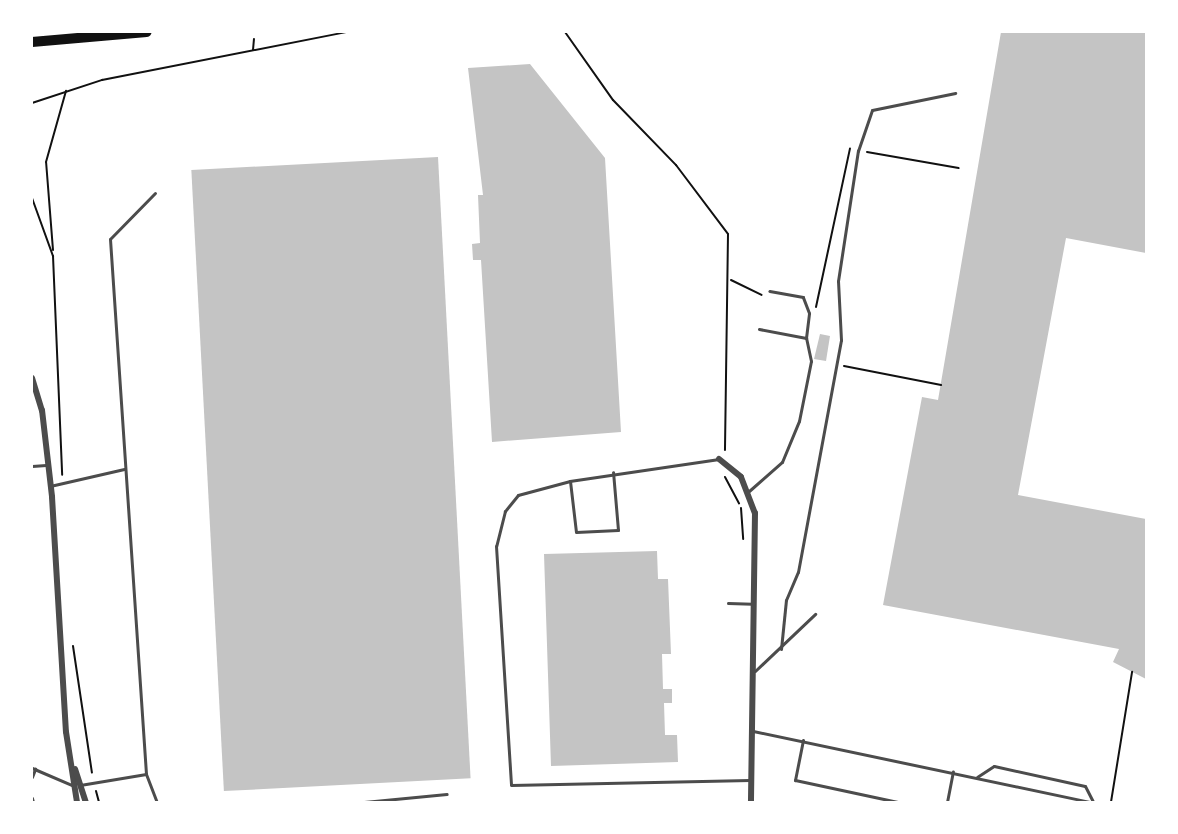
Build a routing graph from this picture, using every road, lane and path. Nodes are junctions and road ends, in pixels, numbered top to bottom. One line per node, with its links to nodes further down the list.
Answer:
1 (147, 32): 5 (highway)
2 (347, 32): 6 (path)
3 (565, 32): 13 (path)
4 (254, 39): 6 (path)
5 (32, 42)
6 (253, 50): 7 (path)
7 (66, 90): 9 (path); 12 (path)
8 (955, 93): 34 (lane)
9 (32, 103)
10 (155, 193): 23 (lane)
11 (32, 198): 12 (path)
12 (53, 256): 26 (path)
13 (731, 280): 14 (path); 20 (path)
14 (770, 291): 16 (lane)
15 (759, 329): 16 (lane)
16 (806, 338): 28 (lane)
17 (848, 367): 19 (path)
18 (32, 378): 21 (street)
19 (941, 385)
20 (722, 460): 24 (lane); 28 (street); 29 (path)
21 (46, 465): 22 (lane); 27 (street)
22 (32, 466)
23 (124, 469): 26 (lane); 42 (lane)
24 (613, 472): 25 (lane); 25 (lane)
25 (570, 481): 45 (lane)
26 (63, 485): 27 (lane)
27 (50, 486): 39 (street)
28 (749, 491): 31 (street)
29 (743, 545)
30 (728, 603): 31 (lane)
31 (754, 604): 35 (street)
32 (815, 614): 34 (lane)
33 (72, 638): 46 (path)
34 (781, 649): 35 (lane)
35 (755, 671): 37 (street)
36 (1132, 672): 60 (path)
37 (753, 731): 38 (lane); 45 (street)
38 (803, 740): 41 (lane); 56 (lane)
39 (74, 766): 47 (street); 48 (street)
40 (33, 769): 43 (lane); 48 (lane)
41 (953, 772): 44 (lane); 57 (lane)
42 (146, 774): 46 (lane); 53 (lane)
43 (32, 777)
44 (977, 777): 58 (lane); 59 (lane)
45 (752, 781): 55 (street)
46 (94, 782): 47 (lane); 52 (path)
47 (82, 784): 48 (lane); 51 (street)
48 (74, 786): 50 (street)
49 (447, 794): 54 (lane)
50 (77, 802)
51 (86, 802)
52 (99, 802)
53 (157, 802)
54 (364, 802)
55 (751, 802)
56 (898, 802)
57 (947, 802)
58 (1078, 802): 59 (lane)
59 (1092, 802)
60 (1111, 802)

